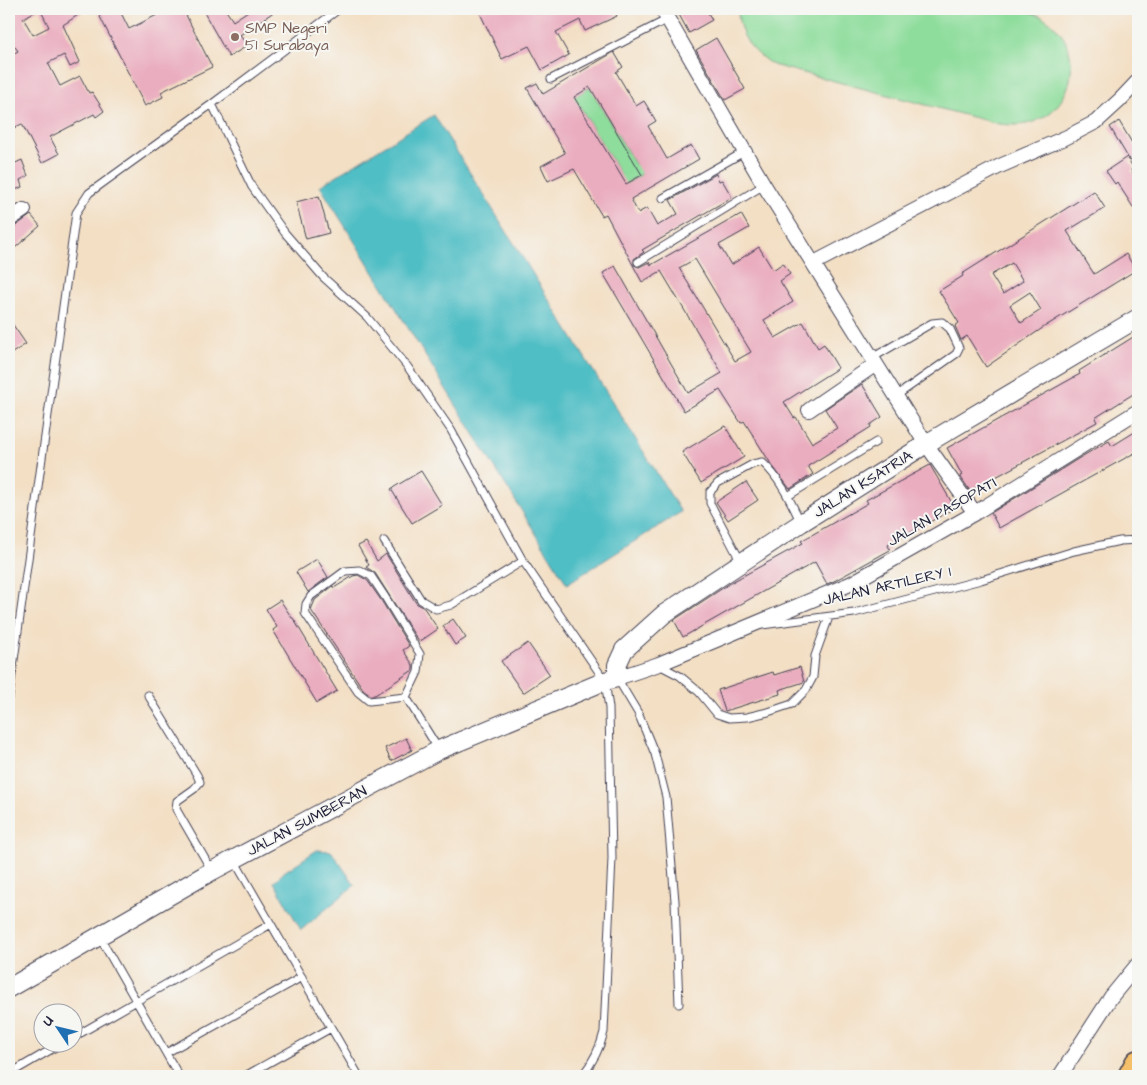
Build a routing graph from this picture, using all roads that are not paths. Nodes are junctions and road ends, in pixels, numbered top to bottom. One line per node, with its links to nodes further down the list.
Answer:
1 (339, 9): 5 (lane)
2 (665, 14): 3 (lane); 6 (street)
3 (551, 79)
4 (1138, 81): 12 (street)
5 (212, 104): 25 (lane); 32 (lane)
6 (744, 152): 7 (street); 8 (lane)
7 (764, 185): 11 (lane); 12 (street)
8 (663, 198)
9 (24, 210): 10 (street)
10 (9, 220)
11 (638, 262)
12 (814, 263): 14 (street)
13 (1138, 318): 19 (street, JALAN KSATRIA)
14 (874, 361): 15 (street); 15 (lane); 16 (street)
15 (896, 396): 19 (street)
16 (809, 410)
17 (1138, 411): 21 (street, JALAN PASOPATI)
18 (876, 442): 20 (lane)
19 (926, 444): 21 (street); 22 (street, JALAN KSATRIA)
20 (788, 496): 22 (lane); 26 (lane)
21 (975, 513): 28 (street, JALAN PASOPATI)
22 (801, 523): 26 (street, JALAN KSATRIA)
23 (1138, 540): 27 (lane, JALAN ARTILERY 1)
24 (384, 541): 25 (lane)
25 (523, 561): 30 (lane)
26 (742, 563): 30 (street, JALAN KSATRIA)
27 (829, 617): 28 (lane, JALAN ARTILERY 1); 29 (lane)
28 (754, 625): 29 (street, JALAN ARTILERY 1)
29 (658, 664): 30 (street, JALAN ARTILERY 1)
30 (611, 679): 34 (street, JALAN SUMBERAN); 43 (lane); 53 (lane)
31 (148, 695): 36 (lane)
32 (9, 696)
33 (406, 697): 33 (lane); 34 (lane)
34 (439, 750): 35 (street, JALAN SUMBERAN)
35 (234, 860): 36 (street, JALAN SUMBERAN); 37 (lane)
36 (212, 871): 38 (street, JALAN SUMBERAN)
37 (271, 924): 40 (lane); 42 (lane)
38 (99, 936): 41 (street, JALAN SUMBERAN); 42 (lane)
39 (1138, 964): 54 (street)
40 (302, 977): 44 (lane); 47 (lane)
41 (9, 988)
42 (137, 1001): 45 (lane); 47 (lane)
43 (679, 1004)
44 (331, 1028): 51 (lane); 52 (lane)
45 (82, 1032)
46 (47, 1052): 49 (lane)
47 (166, 1053): 50 (lane)
48 (1138, 1063): 55 (highway)
49 (9, 1074)
50 (180, 1076)
51 (244, 1076)
52 (359, 1076)
53 (582, 1076)
54 (1060, 1076)
55 (1131, 1076)

